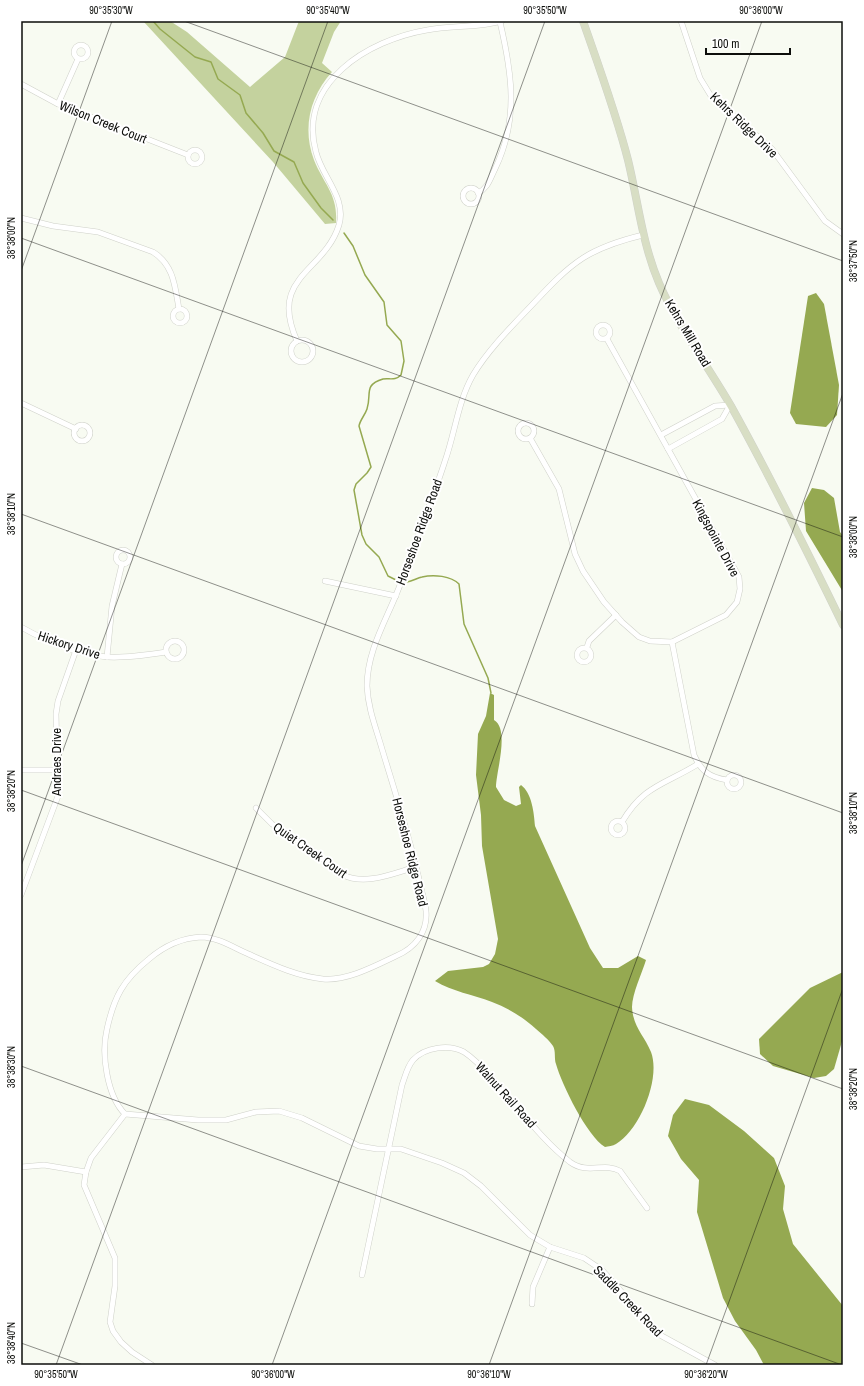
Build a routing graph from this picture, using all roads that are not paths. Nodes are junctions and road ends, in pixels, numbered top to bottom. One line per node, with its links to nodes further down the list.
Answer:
1 (501, 21): 8 (street); 14 (street)
2 (583, 21): 11 (main road, Kehrs Mill Road)
3 (681, 21): 10 (street, Kehrs Ridge Drive)
4 (78, 59): 6 (street)
5 (21, 84): 6 (street, Wilson Creek Court)
6 (58, 104): 7 (street, Wilson Creek Court)
7 (188, 155)
8 (478, 193)
9 (21, 218): 12 (street)
10 (843, 234)
11 (643, 235): 16 (main road, Kehrs Mill Road); 23 (street, Horseshoe Ridge Road)
12 (178, 309)
13 (607, 339): 18 (street, Kingspointe Drive)
14 (297, 341): 14 (street)
15 (21, 404): 17 (street)
16 (730, 405): 18 (street); 20 (street); 25 (main road, Kehrs Mill Road)
17 (76, 429)
18 (661, 435): 20 (street, Kingspointe Drive)
19 (530, 438): 24 (street, Kingspointe Drive)
20 (668, 449): 27 (street, Kingspointe Drive)
21 (122, 564): 31 (street)
22 (325, 581): 23 (street)
23 (396, 596): 38 (street, Horseshoe Ridge Road)
24 (616, 615): 27 (street, Kingspointe Drive); 28 (street)
25 (843, 625)
26 (21, 628): 29 (street, Hickory Drive)
27 (672, 642): 32 (street)
28 (586, 647)
29 (76, 650): 31 (street, Hickory Drive); 34 (street, Andraes Drive)
30 (166, 652): 31 (street, Hickory Drive)
31 (107, 657)
32 (698, 764): 35 (street); 37 (street)
33 (21, 770): 34 (street)
34 (57, 770): 39 (street, Andraes Drive)
35 (727, 780)
36 (256, 808): 38 (street, Quiet Creek Court)
37 (622, 822)
38 (416, 867): 40 (street, Horseshoe Ridge Road)
39 (21, 895)
40 (125, 1114): 41 (street, Saddle Creek Road); 43 (street)
41 (390, 1148): 44 (street, Walnut Rail Road); 45 (street, Saddle Creek Road); 46 (street, Walnut Rail Road)
42 (21, 1167): 43 (street)
43 (86, 1172): 48 (street)
44 (647, 1208)
45 (550, 1247): 47 (street); 49 (street, Saddle Creek Road)
46 (362, 1275)
47 (532, 1304)
48 (152, 1365)
49 (714, 1365)

